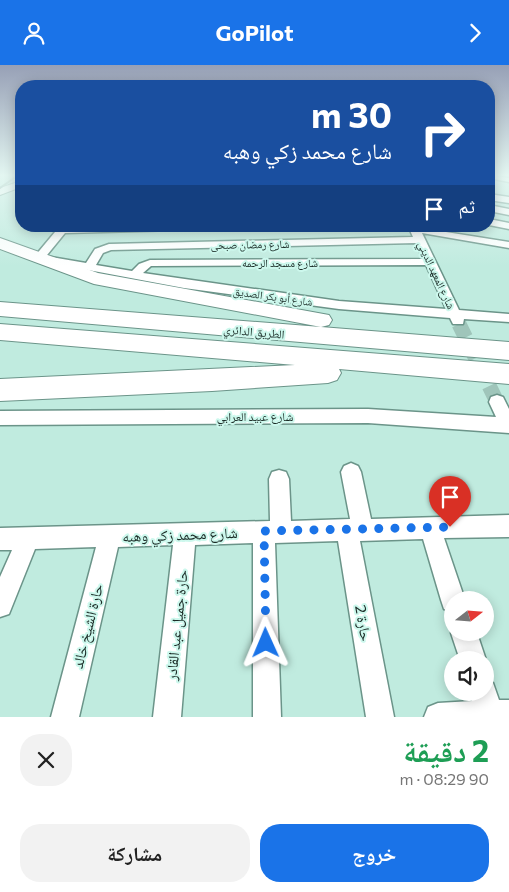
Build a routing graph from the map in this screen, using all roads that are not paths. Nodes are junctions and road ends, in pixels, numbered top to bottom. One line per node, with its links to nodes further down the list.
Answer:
1 (495, 209): 2 (street)
2 (509, 212)
3 (495, 223): 4 (street)
4 (509, 226)
5 (61, 232): 11 (street)
6 (416, 232): 8 (street, شارع المعهد الديني)
7 (440, 232): 10 (street)
8 (421, 241): 12 (street, شارع المعهد الديني); 13 (street, شارع رمضان صبحى)
9 (0, 243): 11 (highway)
10 (509, 245)
11 (39, 258): 13 (street, شارع أبو بكر الصديق); 19 (highway)
12 (431, 262): 14 (street, شارع مسجد الرحمه); 17 (street, شارع المعهد الديني)
13 (89, 267): 14 (street, شارع أبو بكر الصديق)
14 (137, 276): 17 (street, شارع أبو بكر الصديق)
15 (0, 309): 19 (highway, الطريق الدائري)
16 (509, 319): 17 (street, شارع أبو بكر الصديق)
17 (457, 320)
18 (0, 332): 21 (highway, الطريق الدائري)
19 (427, 346): 20 (highway, الطريق الدائري)
20 (509, 351)
21 (455, 369): 22 (highway, الطريق الدائري); 23 (highway)
22 (509, 374)
23 (0, 389)
24 (497, 402): 26 (street)
25 (0, 418): 26 (street, شارع عبيد العرابي)
26 (509, 425)
27 (351, 472): 31 (street)
28 (279, 479): 32 (street)
29 (509, 526): 30 (street, شارع محمد زكي وهبه)
30 (430, 528): 31 (street, شارع محمد زكي وهبه); 37 (street)
31 (355, 529): 32 (street, شارع محمد زكي وهبه); 43 (street, حارة 2)
32 (272, 531): 33 (street, شارع محمد زكي وهبه); 42 (street)
33 (185, 534): 34 (street, شارع محمد زكي وهبه); 41 (street, حارة جميل عبد القادر)
34 (110, 536): 35 (street, شارع محمد زكي وهبه); 40 (street, حارة الشيخ خالد)
35 (28, 538): 36 (street, شارع محمد زكي وهبه); 38 (street)
36 (0, 539)
37 (450, 591)
38 (0, 605)
39 (494, 707): 44 (street)
40 (65, 717)
41 (167, 717)
42 (267, 717)
43 (380, 717)
44 (438, 717)

